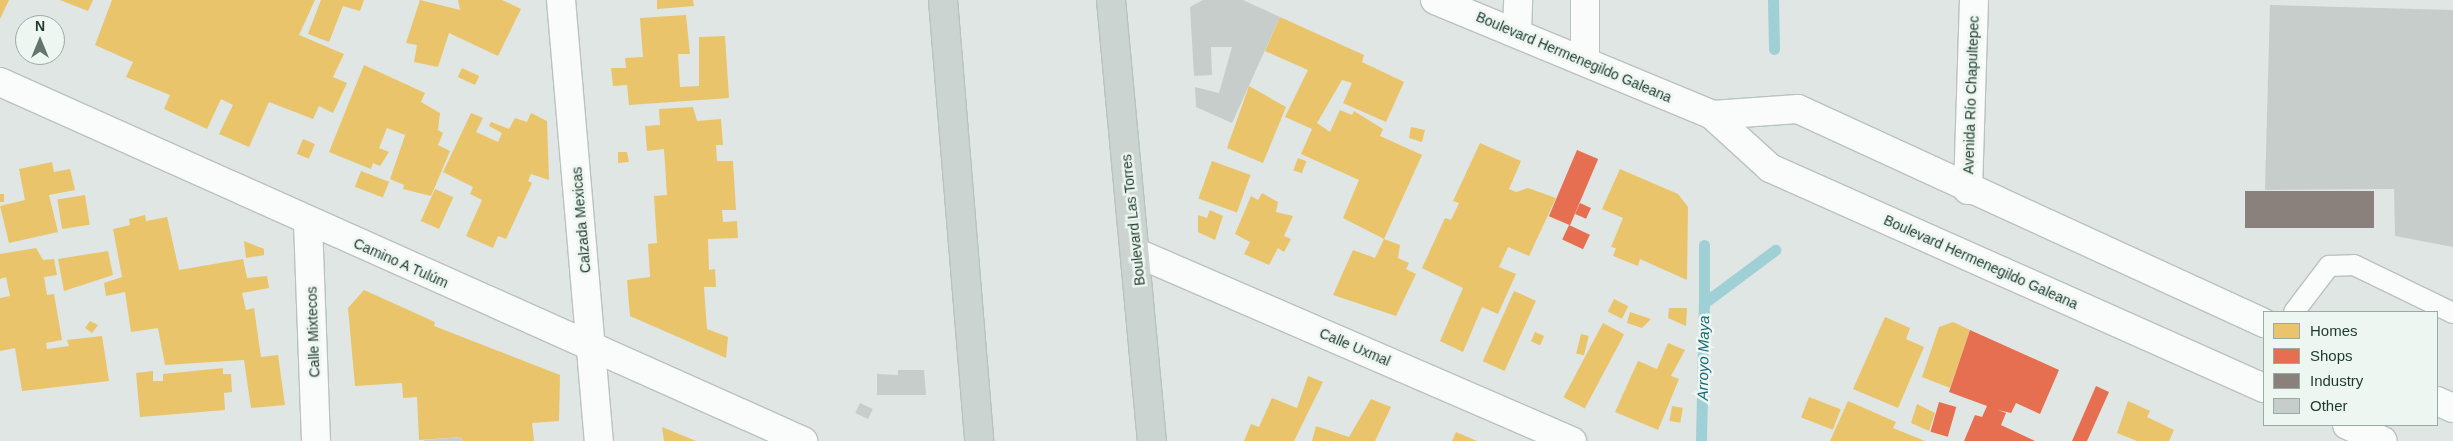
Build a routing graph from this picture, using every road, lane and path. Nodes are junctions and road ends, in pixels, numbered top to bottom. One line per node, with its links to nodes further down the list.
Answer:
1 (561, 0): 18 (street, Calzada Mexicas)
2 (943, 0): 26 (main road)
3 (1111, 0): 14 (main road, Boulevard Las Torres)
4 (1436, 0): 8 (street, Boulevard Hermenegildo Galeana)
5 (1518, 0): 8 (street)
6 (1585, 0): 9 (street)
7 (1974, 0): 12 (street, Avenida Río Chapultepec)
8 (1517, 33): 9 (street, Boulevard Hermenegildo Galeana)
9 (1584, 59): 11 (street, Boulevard Hermenegildo Galeana)
10 (0, 82): 13 (street, Camino A Tulúm)
11 (1712, 115): 12 (street, Boulevard Hermenegildo Galeana); 19 (street, Boulevard Hermenegildo Galeana)
12 (1968, 190): 17 (street, Boulevard Hermenegildo Galeana)
13 (308, 223): 18 (street, Camino A Tulúm); 23 (street, Calle Mixtecos)
14 (1137, 253): 27 (main road, Boulevard Las Torres); 28 (street, Calle Uxmal)
15 (2295, 311): 16 (lane)
16 (2453, 313)
17 (2263, 323)
18 (593, 348): 24 (street, Calzada Mexicas); 25 (street, Camino A Tulúm)
19 (2263, 388)
20 (2438, 401): 21 (street)
21 (2453, 408)
22 (2349, 426): 29 (street)
23 (316, 441)
24 (599, 441)
25 (804, 441)
26 (979, 441)
27 (1152, 441)
28 (1572, 441)
29 (2383, 441)

